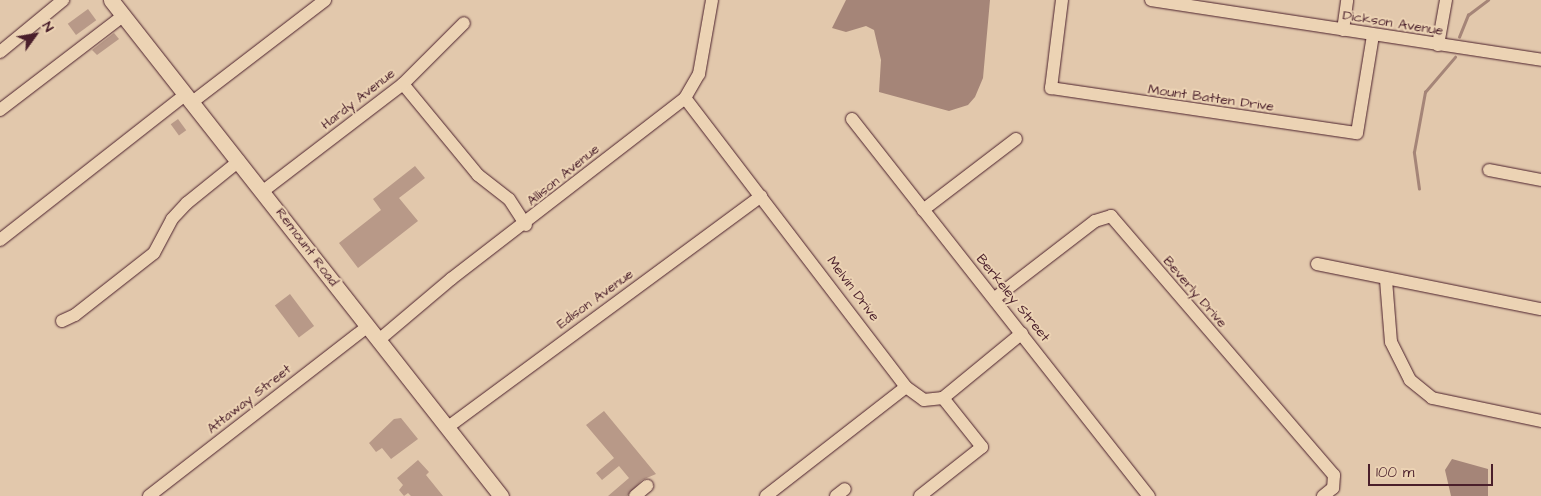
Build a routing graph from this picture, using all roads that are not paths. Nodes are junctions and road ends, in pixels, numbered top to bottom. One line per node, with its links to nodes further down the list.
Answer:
1 (62, 0): 16 (street)
2 (111, 0): 11 (main road, Remount Road)
3 (325, 0): 20 (street)
4 (712, 0): 19 (street, Allison Avenue)
5 (1062, 0): 14 (street, Mount Batten Drive)
6 (1151, 0): 10 (street, Dickson Avenue)
7 (1244, 0): 10 (street)
8 (1347, 0): 13 (street)
9 (1446, 0): 15 (street)
10 (1242, 13): 13 (street, Dickson Avenue)
11 (122, 16): 20 (main road, Remount Road); 21 (street)
12 (464, 23): 18 (street, Hardy Avenue)
13 (1343, 30): 14 (street, Dickson Avenue)
14 (1373, 35): 15 (street, Dickson Avenue)
15 (1438, 44): 17 (street, Dickson Avenue)
16 (0, 52)
17 (1541, 60)
18 (403, 84): 27 (street, Hardy Avenue); 30 (street)
19 (686, 98): 28 (street, Melvin Drive); 30 (street, Allison Avenue)
20 (188, 99): 24 (main road, Remount Road); 31 (street)
21 (0, 110)
22 (852, 119): 29 (street, Berkeley Street)
23 (1016, 139): 29 (street)
24 (239, 161): 27 (main road, Remount Road); 36 (street)
25 (1489, 170): 26 (street)
26 (1541, 180)
27 (263, 191): 37 (main road, Remount Road)
28 (762, 196): 40 (street, Melvin Drive); 43 (street, Edison Avenue)
29 (923, 210): 34 (street, Berkeley Street)
30 (526, 224): 39 (street, Allison Avenue)
31 (0, 240)
32 (1317, 264): 33 (street)
33 (1386, 280): 35 (street); 42 (street)
34 (995, 298): 38 (street, Berkeley Street); 51 (street, Beverly Drive)
35 (1541, 309)
36 (62, 321)
37 (368, 326): 39 (main road, Remount Road); 45 (street, Attaway Street)
38 (1022, 333): 41 (street); 50 (street, Berkeley Street)
39 (380, 339): 43 (main road, Remount Road)
40 (906, 386): 41 (street, Melvin Drive); 48 (street)
41 (943, 398): 49 (street)
42 (1541, 421)
43 (448, 427): 46 (main road, Remount Road)
44 (647, 486): 47 (street)
45 (149, 496)
46 (501, 496)
47 (634, 496)
48 (766, 496)
49 (920, 496)
50 (1149, 496)
51 (1323, 496)

